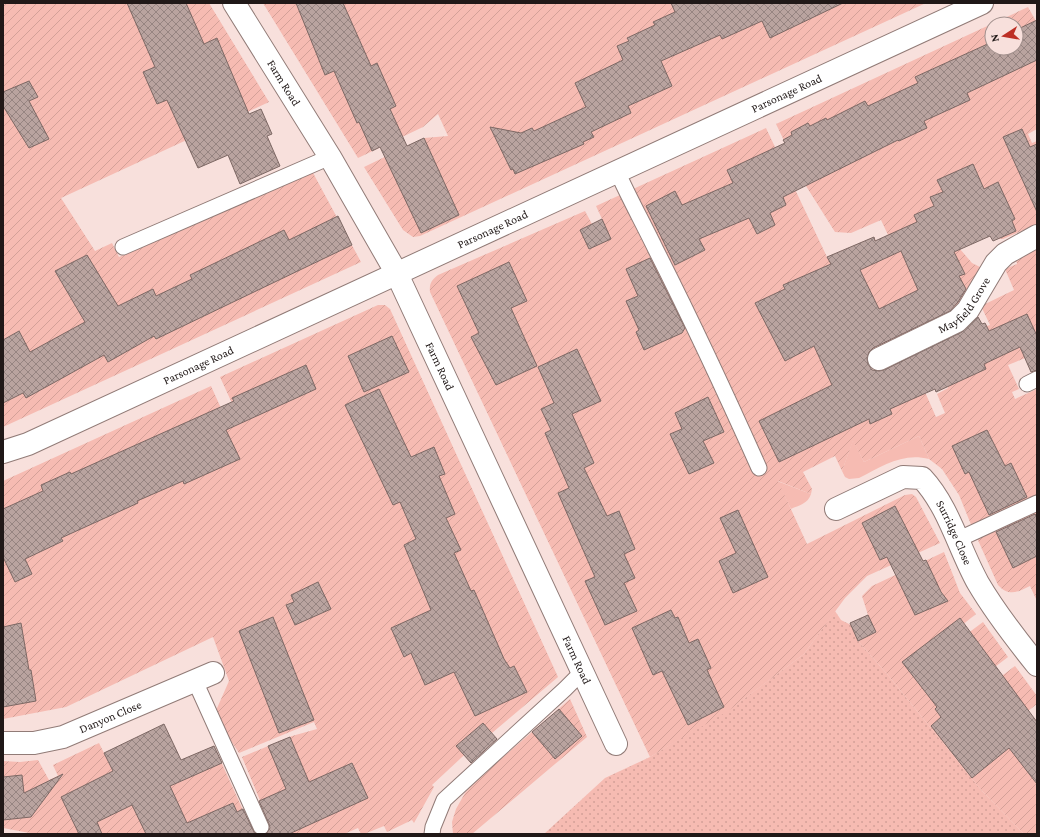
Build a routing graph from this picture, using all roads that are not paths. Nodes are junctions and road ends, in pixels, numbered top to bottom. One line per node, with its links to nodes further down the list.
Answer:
1 (234, 3): 3 (street, Farm Road)
2 (982, 3): 4 (street, Parsonage Road)
3 (330, 157): 6 (lane); 7 (street, Farm Road)
4 (617, 171): 7 (street, Parsonage Road); 10 (lane)
5 (1037, 236): 8 (street, Mayfield Grove)
6 (123, 247)
7 (396, 272): 9 (street, Parsonage Road); 15 (street, Farm Road)
8 (879, 359)
9 (3, 452)
10 (759, 468)
11 (1037, 503): 13 (lane)
12 (836, 509): 13 (street, Surridge Close)
13 (957, 540): 14 (street, Surridge Close)
14 (1037, 665)
15 (583, 671): 18 (street, Farm Road); 20 (lane)
16 (204, 677): 17 (street, Danyon Close); 19 (lane)
17 (3, 744)
18 (616, 744)
19 (261, 827)
20 (432, 834)

